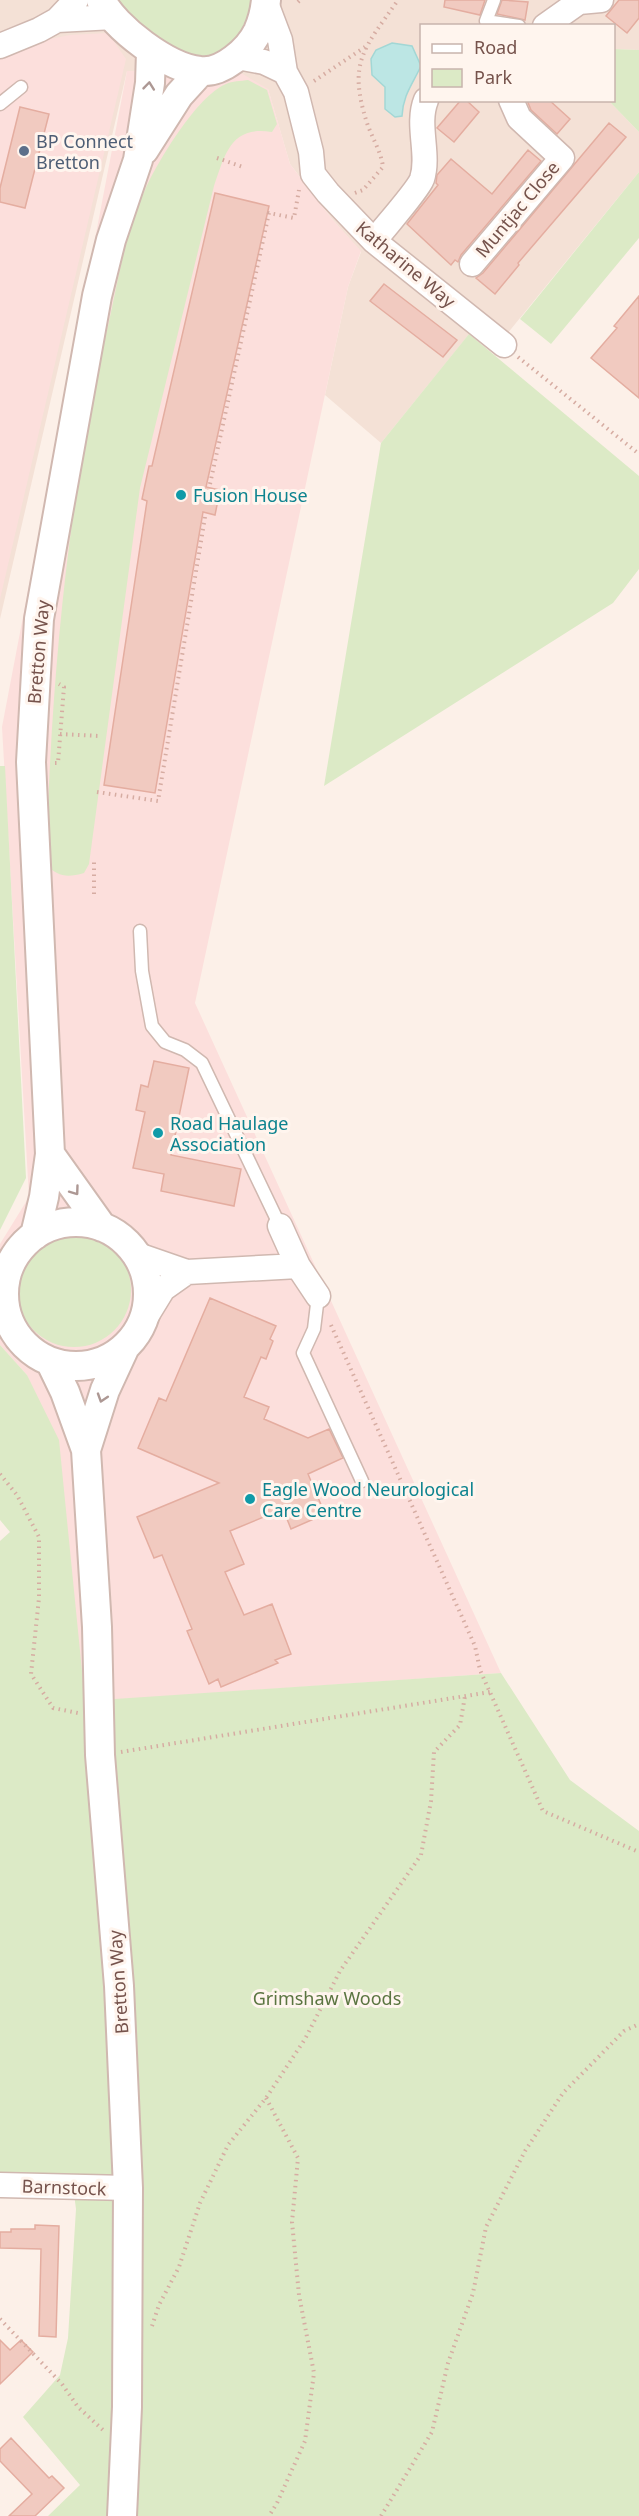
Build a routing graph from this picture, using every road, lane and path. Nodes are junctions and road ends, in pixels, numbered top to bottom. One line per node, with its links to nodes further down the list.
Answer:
1 (76, 0): 7 (street)
2 (398, 0): 11 (path)
3 (494, 0): 8 (lane)
4 (601, 0): 9 (street)
5 (266, 2): 13 (street); 15 (street, Katharine Way)
6 (108, 8): 7 (street); 12 (street)
7 (57, 20): 10 (street)
8 (506, 24)
9 (547, 24)
10 (0, 45)
11 (365, 47): 16 (path); 25 (path)
12 (151, 52): 14 (street); 22 (street, Bretton Way, one-way to 12)
13 (237, 57): 14 (street); 15 (street)
14 (200, 72): 22 (street, Bretton Way)
15 (285, 72): 26 (street, Katharine Way)
16 (307, 86)
17 (21, 87): 20 (lane)
18 (425, 102): 26 (street)
19 (512, 102): 27 (street, Muntjac Close)
20 (0, 104)
21 (217, 159): 23 (path)
22 (138, 160): 38 (street, Bretton Way)
23 (243, 167)
24 (297, 185): 30 (path)
25 (356, 192)
26 (374, 241): 28 (street, Katharine Way)
27 (472, 264)
28 (504, 345): 29 (path)
29 (639, 454)
30 (210, 484)
31 (205, 517): 34 (path)
32 (60, 734): 33 (path)
33 (99, 736)
34 (97, 792)
35 (94, 862): 36 (path)
36 (94, 894)
37 (140, 931): 39 (lane)
38 (50, 1154): 40 (street, one-way to 40); 41 (street, Bretton Way)
39 (280, 1226): 43 (street)
40 (102, 1227): 41 (street); 42 (street)
41 (35, 1235): 45 (street)
42 (138, 1256): 44 (street); 48 (street)
43 (298, 1266): 44 (street); 46 (street)
44 (187, 1272): 48 (street)
45 (2, 1279): 47 (street)
46 (318, 1296): 53 (lane); 54 (path)
47 (3, 1311): 50 (street)
48 (144, 1320): 49 (street)
49 (124, 1349): 50 (street); 51 (street, Bretton Way, one-way to 51)
50 (51, 1363): 51 (street, Bretton Way)
51 (86, 1450): 56 (street, Bretton Way)
52 (0, 1474): 56 (path)
53 (362, 1481)
54 (490, 1692): 55 (path); 58 (path)
55 (465, 1696): 57 (path); 60 (path)
56 (99, 1718): 57 (street, Bretton Way)
57 (100, 1755): 62 (street, Bretton Way)
58 (639, 1852)
59 (639, 2025): 68 (path)
60 (266, 2098): 64 (path); 67 (path)
61 (0, 2185): 62 (street, Barnstock)
62 (128, 2188): 64 (street, Bretton Way)
63 (0, 2319): 65 (path)
64 (127, 2332): 65 (street, Bretton Way)
65 (126, 2436): 66 (street, Bretton Way)
66 (122, 2516)
67 (269, 2516)
68 (381, 2516)

